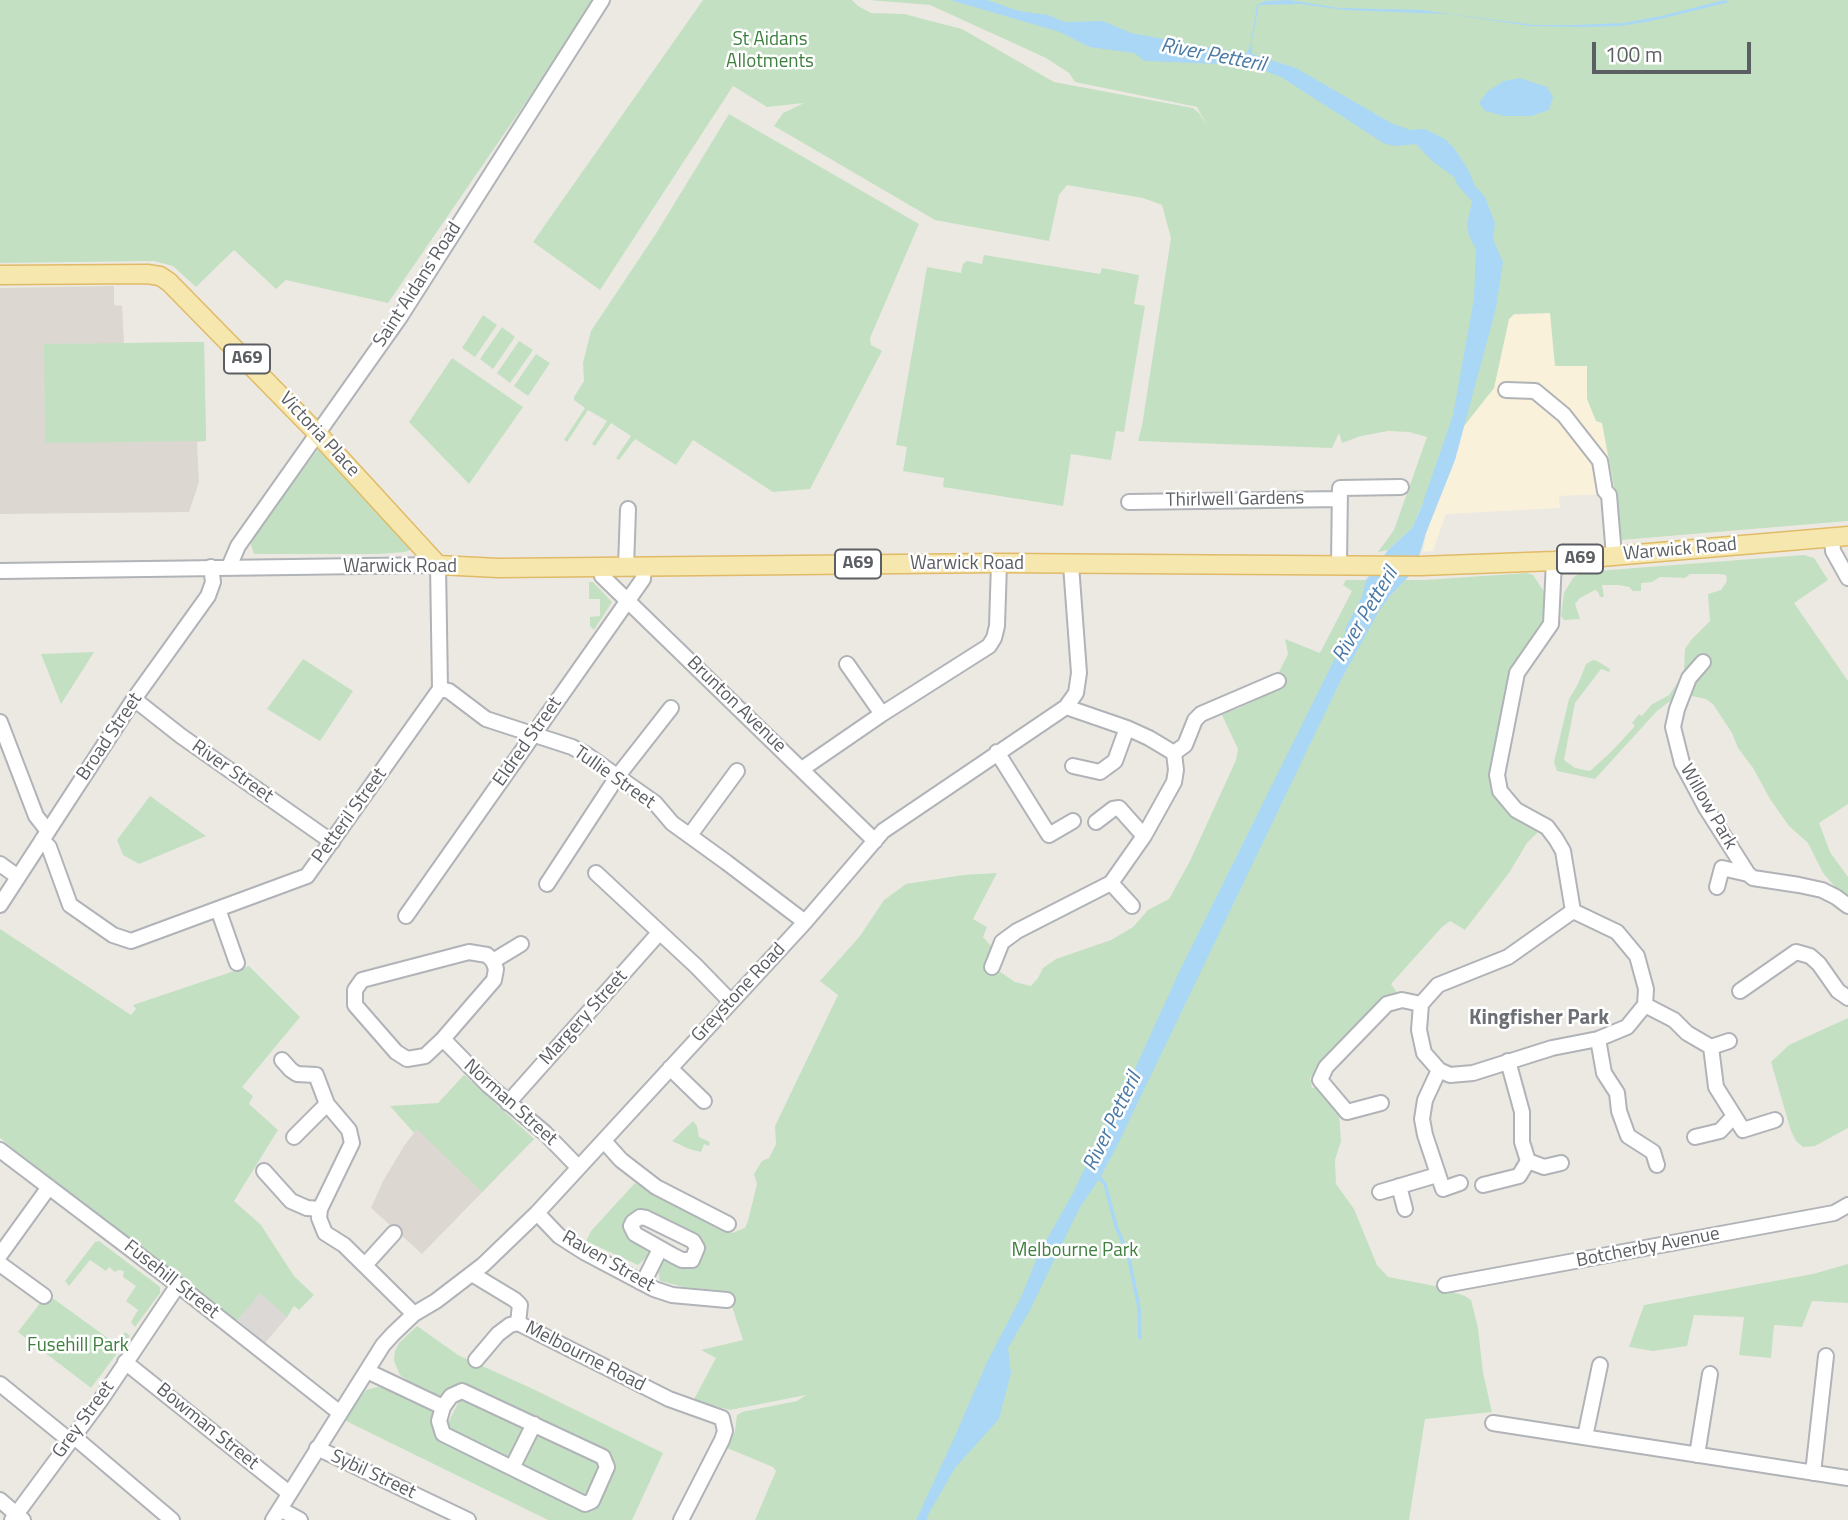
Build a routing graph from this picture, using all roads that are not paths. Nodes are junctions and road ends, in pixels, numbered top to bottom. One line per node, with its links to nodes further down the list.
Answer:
1 (602, 0): 4 (street, Saint Aidans Road)
2 (0, 275): 4 (main road, Victoria Place / A69)
3 (1506, 390): 10 (street)
4 (317, 432): 14 (main road, Victoria Place / A69); 17 (street, Saint Aidans Road)
5 (1401, 487): 6 (street)
6 (1340, 499): 7 (street, Thirlwell Gardens); 13 (street)
7 (1129, 502)
8 (628, 509): 19 (street)
9 (1840, 537): 10 (main road, Warwick Road / A69); 21 (street)
10 (1614, 556): 11 (main road, Warwick Road / A69)
11 (1554, 561): 13 (main road, Warwick Road / A69); 58 (street)
12 (999, 564): 15 (main road, Warwick Road / A69); 19 (main road, Warwick Road / A69); 30 (street)
13 (1339, 564): 15 (main road, Warwick Road / A69)
14 (438, 565): 17 (street, Warwick Road); 18 (main road, Warwick Road / A69); 26 (street)
15 (1071, 565): 28 (street)
16 (211, 567): 17 (street, Warwick Road); 20 (street, Warwick Road); 27 (street, Broad Street)
17 (229, 567)
18 (600, 567): 19 (main road, Warwick Road / A69); 22 (street, Brunton Avenue)
19 (635, 567): 22 (street, Eldred Street)
20 (0, 571)
21 (1848, 578)
22 (628, 600): 33 (street, Eldred Street); 37 (street, Brunton Avenue)
23 (1703, 662): 49 (street, Willow Park)
24 (846, 664): 30 (street)
25 (1278, 681): 35 (street)
26 (440, 689): 33 (street, Tullie Street); 46 (street, Petteril Street)
27 (134, 699): 42 (street, Broad Street); 46 (street, River Street)
28 (1066, 707): 32 (street); 34 (street, Greystone Road)
29 (671, 708): 39 (street)
30 (881, 714): 37 (street)
31 (0, 722): 42 (street, Petteril Street)
32 (1127, 728): 35 (street); 36 (street)
33 (533, 736): 39 (street, Tullie Street); 59 (street, Eldred Street)
34 (997, 752): 40 (street); 45 (street, Greystone Road)
35 (1174, 753): 44 (street)
36 (1073, 766)
37 (802, 769): 45 (street, Brunton Avenue)
38 (737, 771): 43 (street)
39 (617, 777): 43 (street, Tullie Street); 52 (street)
40 (1073, 821)
41 (1096, 822): 44 (street)
42 (44, 835): 50 (street, Broad Street); 57 (street, Petteril Street)
43 (690, 835): 60 (street, Tullie Street)
44 (1144, 836): 51 (street)
45 (875, 841): 60 (street, Greystone Road)
46 (332, 842): 57 (street, Petteril Street)
47 (0, 864): 50 (street)
48 (596, 873): 61 (street)
49 (1748, 874): 53 (street, Willow Park); 54 (street, Willow Park)
50 (19, 877): 55 (street, Broad Street)
51 (1111, 883): 56 (street); 63 (street)
52 (547, 884)
53 (1717, 887)
54 (1845, 904)
55 (0, 905)
56 (1132, 906)
57 (218, 909): 66 (street)
58 (1573, 911): 71 (street); 72 (street)
59 (406, 916)
60 (805, 922): 70 (street, Greystone Road)
61 (659, 933): 70 (street); 82 (street, Margery Street)
62 (988, 935): 63 (street)
63 (1002, 942): 67 (street)
64 (521, 944): 65 (street)
65 (494, 961): 73 (street); 73 (street)
66 (237, 963)
67 (992, 967)
68 (1740, 991): 69 (street)
69 (1848, 998)
70 (731, 1002): 79 (street, Greystone Road)
71 (1422, 1004): 80 (street); 83 (street)
72 (1644, 1005): 74 (street); 76 (street)
73 (443, 1039): 82 (street, Norman Street)
74 (1598, 1039): 78 (street); 89 (street)
75 (1728, 1041): 76 (street)
76 (1711, 1047): 85 (street)
77 (282, 1060): 84 (street)
78 (1508, 1061): 80 (street); 93 (street)
79 (670, 1068): 81 (street); 90 (street, Greystone Road)
80 (1439, 1070): 98 (street)
81 (704, 1101)
82 (508, 1103): 96 (street, Norman Street)
83 (1381, 1103)
84 (327, 1104): 87 (street); 105 (street)
85 (1733, 1117): 86 (street); 88 (street)
86 (1775, 1120)
87 (294, 1137)
88 (1695, 1137)
89 (1633, 1139): 91 (street); 95 (street)
90 (604, 1140): 96 (street, Greystone Road); 108 (street)
91 (1621, 1149)
92 (0, 1150): 101 (street, Fusehill Street)
93 (1528, 1161): 94 (street); 100 (street)
94 (1561, 1163)
95 (1657, 1165)
96 (578, 1167): 107 (street, Greystone Road)
97 (264, 1171): 105 (street)
98 (1437, 1175): 99 (street); 102 (street)
99 (1460, 1183)
100 (1483, 1185)
101 (49, 1186): 111 (street); 116 (street, Fusehill Street)
102 (1399, 1186): 103 (street); 106 (street)
103 (1380, 1192)
104 (1848, 1205): 117 (street, Botcherby Avenue)
105 (320, 1209): 113 (street)
106 (1405, 1209)
107 (537, 1213): 114 (street, Greystone Road); 115 (street, Raven Street)
108 (728, 1224)
109 (394, 1233): 113 (street)
110 (660, 1249): 115 (street)
111 (0, 1255)
112 (0, 1264): 118 (street)
113 (365, 1265): 120 (street)
114 (472, 1274): 120 (street, Greystone Road); 121 (street, Melbourne Road)
115 (640, 1282): 119 (street, Raven Street)
116 (178, 1285): 124 (street, Grey Street); 130 (street, Fusehill Street)
117 (1445, 1285)
118 (44, 1296)
119 (727, 1300)
120 (414, 1314): 126 (street, Greystone Road)
121 (518, 1323): 123 (street); 147 (street, Melbourne Road)
122 (1826, 1356): 138 (street)
123 (476, 1360)
124 (125, 1362): 134 (street, Grey Street); 140 (street, Bowman Street)
125 (1600, 1365): 133 (street)
126 (366, 1371): 129 (street); 130 (street, Greystone Road)
127 (1710, 1374): 136 (street)
128 (0, 1384): 134 (street)
129 (443, 1407): 132 (street); 137 (street)
130 (340, 1413): 135 (street, Greystone Road)
131 (1493, 1423): 133 (street)
132 (534, 1424): 137 (street); 137 (street)
133 (1585, 1437): 136 (street)
134 (71, 1438): 143 (street, Grey Street); 144 (street)
135 (317, 1448): 140 (street, Greystone Road); 146 (street, Sybil Street)
136 (1697, 1455): 138 (street)
137 (512, 1468)
138 (1813, 1473): 139 (street)
139 (1848, 1478)
140 (289, 1493): 142 (street, Greystone Road)
141 (0, 1500): 143 (street)
142 (276, 1515): 145 (street)
143 (17, 1518)
144 (172, 1520)
145 (300, 1520)
146 (468, 1520)
147 (681, 1520)

